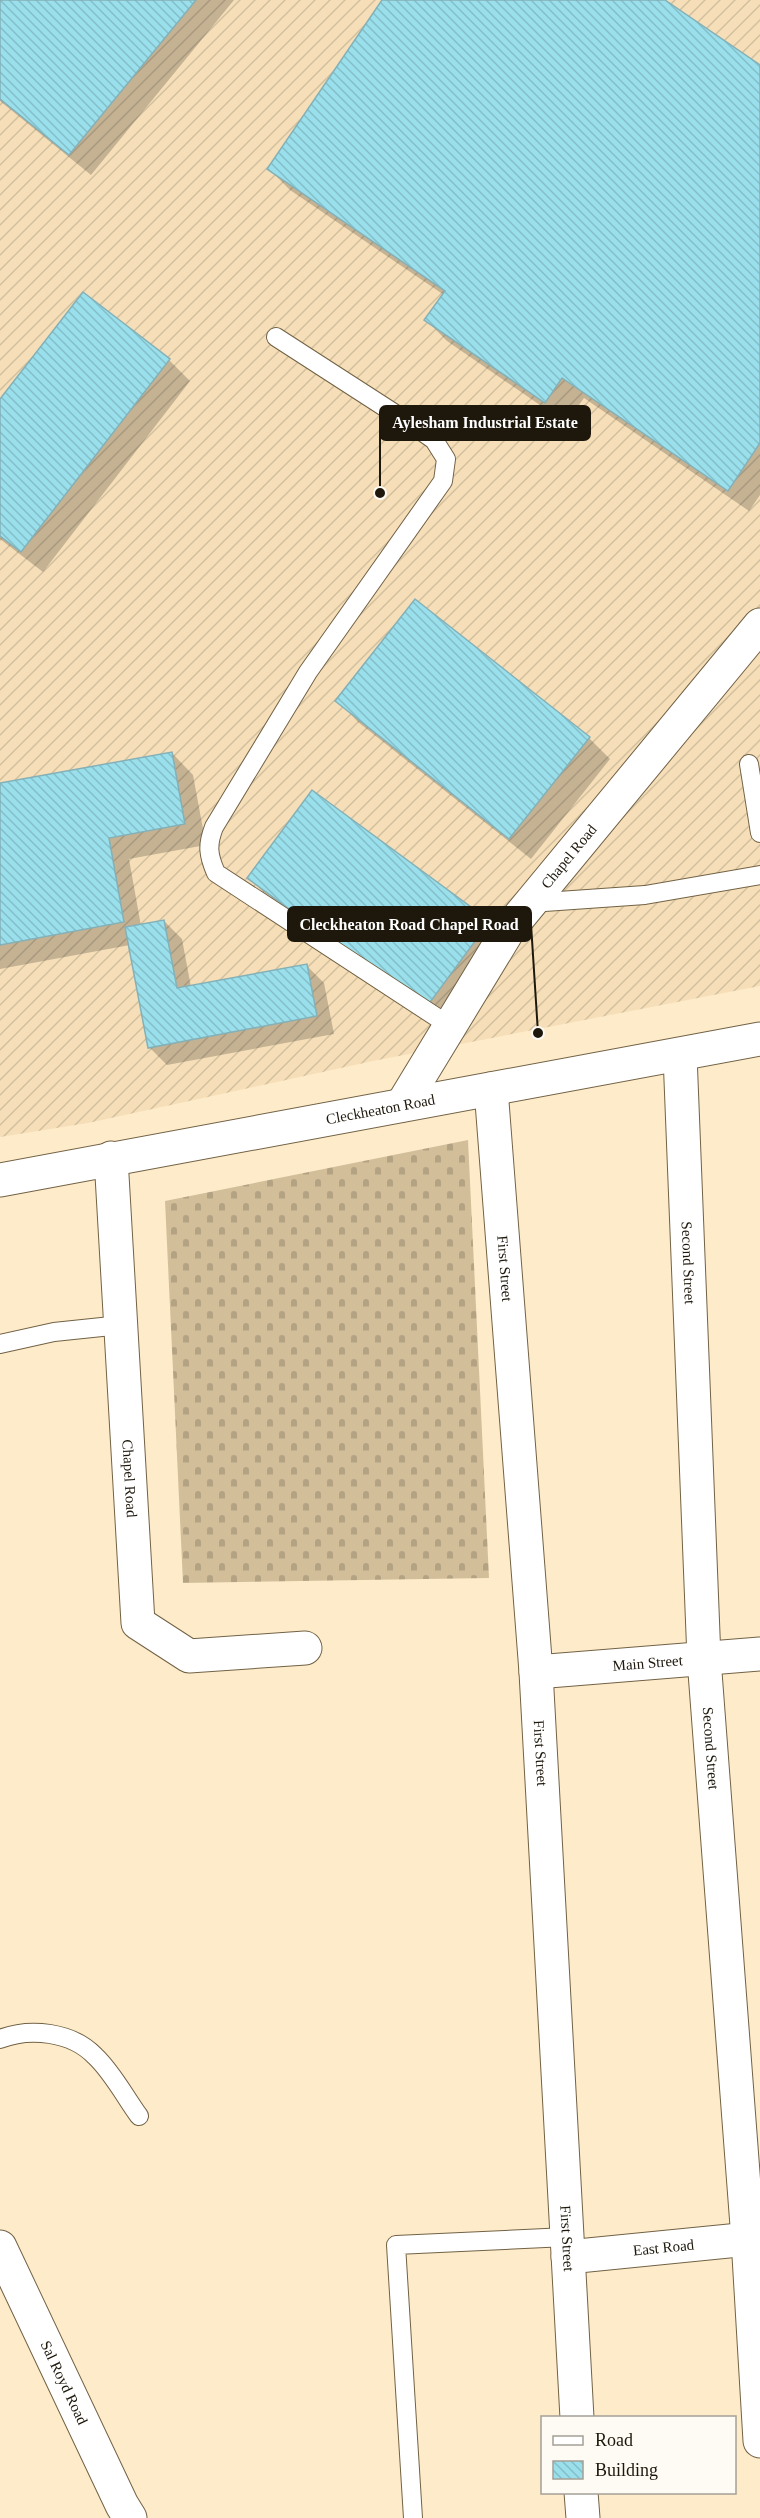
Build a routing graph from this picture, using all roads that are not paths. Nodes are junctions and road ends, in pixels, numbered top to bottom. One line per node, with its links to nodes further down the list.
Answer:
1 (276, 337): 7 (lane)
2 (760, 625): 6 (street, Chapel Road)
3 (749, 764): 4 (lane)
4 (760, 833)
5 (760, 875): 6 (lane)
6 (530, 903): 7 (street, Chapel Road)
7 (450, 1026): 11 (street, Chapel Road)
8 (760, 1039): 9 (street, Cleckheaton Road)
9 (680, 1055): 10 (street, Cleckheaton Road); 18 (street, Second Street)
10 (490, 1089): 11 (street, Cleckheaton Road); 19 (street, First Street)
11 (402, 1106): 12 (street, Cleckheaton Road)
12 (111, 1158): 13 (street, Cleckheaton Road); 14 (street, Chapel Road)
13 (0, 1180)
14 (121, 1325): 15 (lane); 16 (street, Chapel Road)
15 (0, 1344)
16 (305, 1648)
17 (760, 1654): 18 (street, Main Street)
18 (704, 1659): 19 (street, Main Street); 22 (street, Second Street)
19 (536, 1672): 24 (street, First Street)
20 (0, 2039): 21 (lane)
21 (139, 2116)
22 (754, 2238): 24 (street, East Road); 26 (street, Second Street)
23 (0, 2247): 28 (street, Sal Royd Road)
24 (568, 2247): 25 (street, First Street); 29 (lane)
25 (577, 2416)
26 (760, 2441)
27 (581, 2494): 30 (street)
28 (130, 2518)
29 (413, 2518)
30 (583, 2518)

